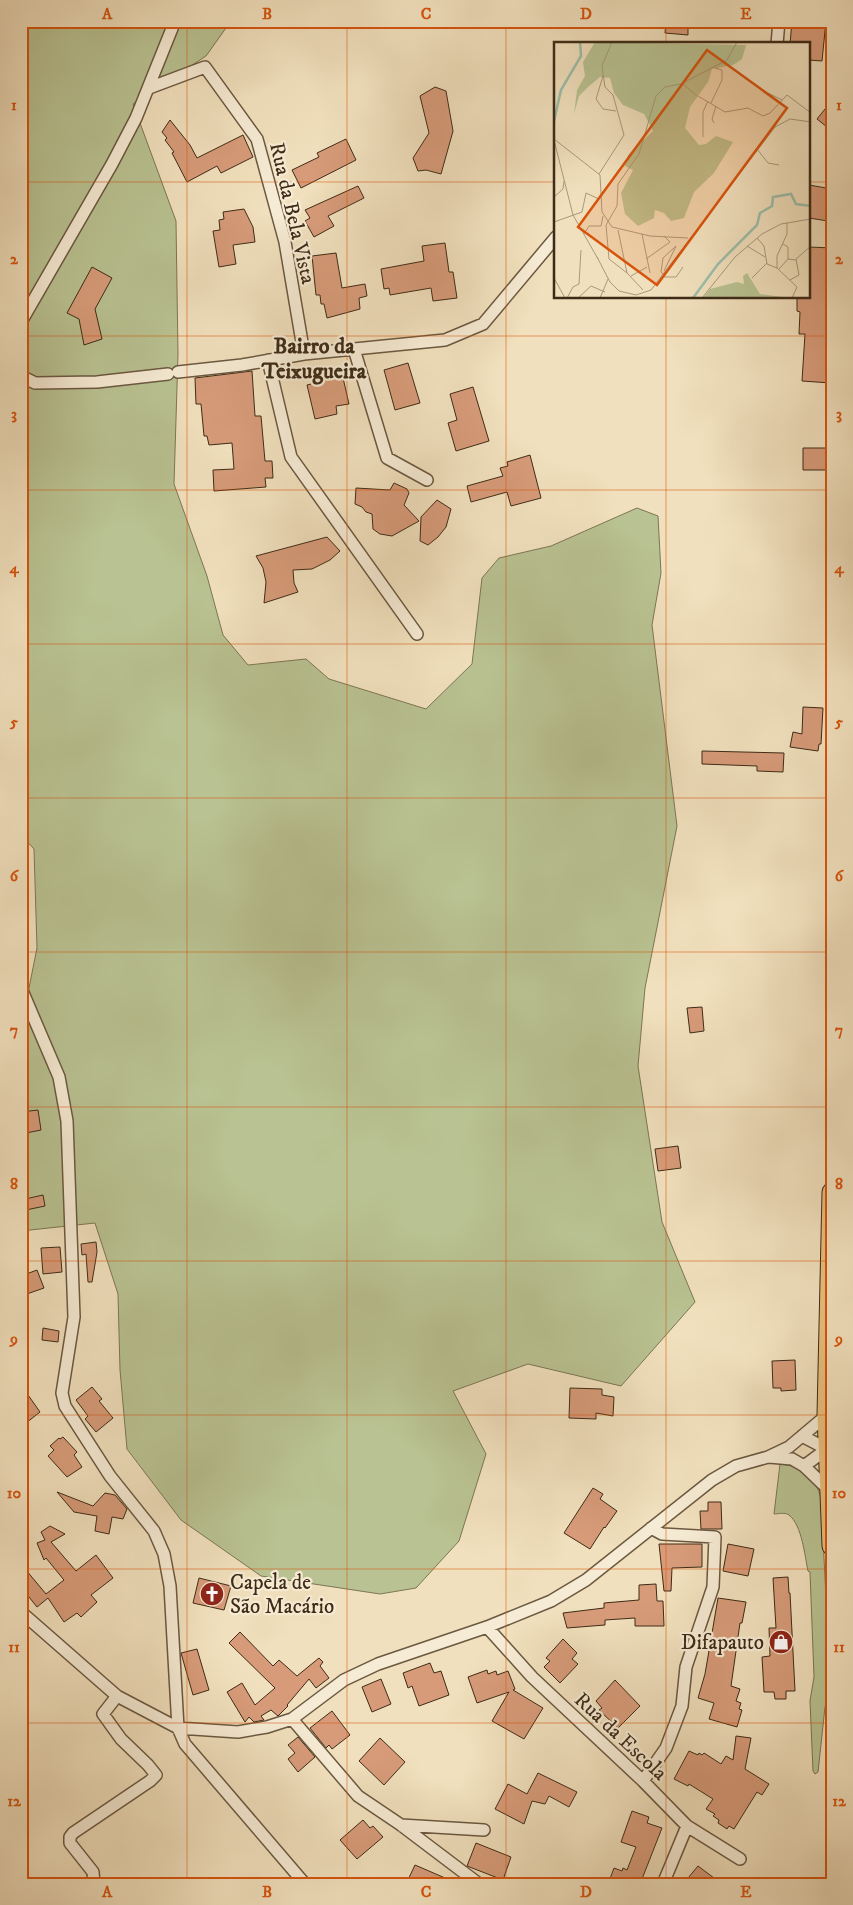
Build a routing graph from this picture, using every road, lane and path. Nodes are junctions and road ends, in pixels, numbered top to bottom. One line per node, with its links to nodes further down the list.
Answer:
1 (175, 21): 4 (street)
2 (779, 21): 3 (street)
3 (777, 42)
4 (149, 88): 6 (street); 8 (street, Rua da Bela Vista)
5 (554, 239): 7 (street)
6 (21, 322)
7 (354, 349): 8 (street); 11 (street)
8 (304, 354): 9 (street)
9 (268, 360): 10 (street); 12 (street)
10 (21, 376)
11 (427, 480)
12 (417, 634)
13 (21, 988): 27 (street)
14 (832, 1192): 15 (main road)
15 (826, 1415): 16 (street); 17 (main road)
16 (802, 1436): 17 (street); 18 (street)
17 (827, 1450): 19 (street); 20 (main road)
18 (768, 1456): 19 (street); 21 (street)
19 (804, 1466): 20 (street)
20 (829, 1490): 22 (main road)
21 (651, 1528): 24 (street); 28 (street)
22 (832, 1546)
23 (21, 1612): 25 (street)
24 (487, 1627): 26 (street); 28 (street, Rua da Escola)
25 (117, 1696): 27 (street); 33 (street)
26 (292, 1718): 27 (street); 29 (street)
27 (178, 1728): 34 (street)
28 (643, 1781): 30 (street, Rua da Escola)
29 (401, 1825): 31 (street); 35 (street)
30 (687, 1826): 32 (street, Rua da Escola); 36 (street)
31 (484, 1830)
32 (740, 1859)
33 (94, 1884)
34 (305, 1884)
35 (479, 1884)
36 (663, 1884)

